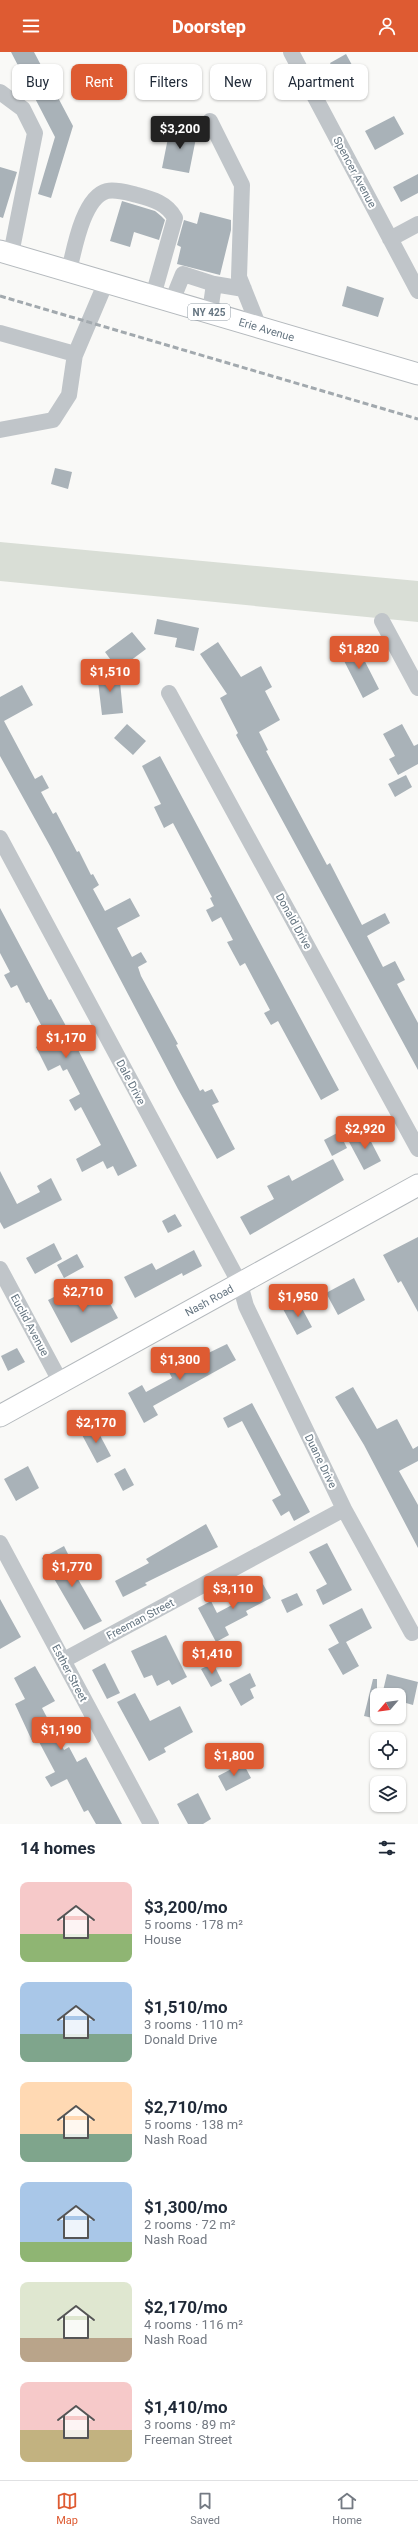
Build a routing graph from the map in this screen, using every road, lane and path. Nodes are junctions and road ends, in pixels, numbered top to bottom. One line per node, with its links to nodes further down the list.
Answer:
1 (291, 52): 5 (street, Spencer Avenue)
2 (0, 92): 6 (street)
3 (210, 121): 10 (street)
4 (418, 224): 5 (street)
5 (390, 239): 11 (street, Spencer Avenue)
6 (6, 252): 7 (main road, Erie Avenue / NY 425)
7 (69, 271): 8 (main road, Erie Avenue / NY 425); 12 (street)
8 (106, 282): 12 (main road, Erie Avenue / NY 425); 17 (street)
9 (214, 284): 10 (street); 13 (street); 14 (street)
10 (244, 289): 15 (street)
11 (418, 291)
12 (153, 296): 13 (main road, Erie Avenue / NY 425)
13 (172, 301): 14 (main road, Erie Avenue / NY 425)
14 (210, 312): 15 (main road, Erie Avenue / NY 425)
15 (259, 327): 18 (main road, Erie Avenue / NY 425)
16 (0, 333): 17 (street)
17 (75, 354): 19 (street)
18 (418, 374)
19 (0, 430)
20 (382, 621): 21 (street)
21 (418, 688)
22 (169, 694): 24 (street, Donald Drive)
23 (0, 838): 27 (street, Dale Drive)
24 (418, 1149)
25 (418, 1185): 27 (main road, Nash Road)
26 (0, 1269): 28 (street, Euclid Avenue)
27 (240, 1284): 28 (main road, Nash Road); 30 (street, Duane Drive)
28 (60, 1381): 29 (main road, Nash Road)
29 (0, 1416)
30 (344, 1509): 32 (street, Duane Drive); 33 (street, Freeman Street)
31 (0, 1543): 33 (street, Esther Street)
32 (412, 1633)
33 (64, 1660): 34 (street, Esther Street)
34 (151, 1824)

